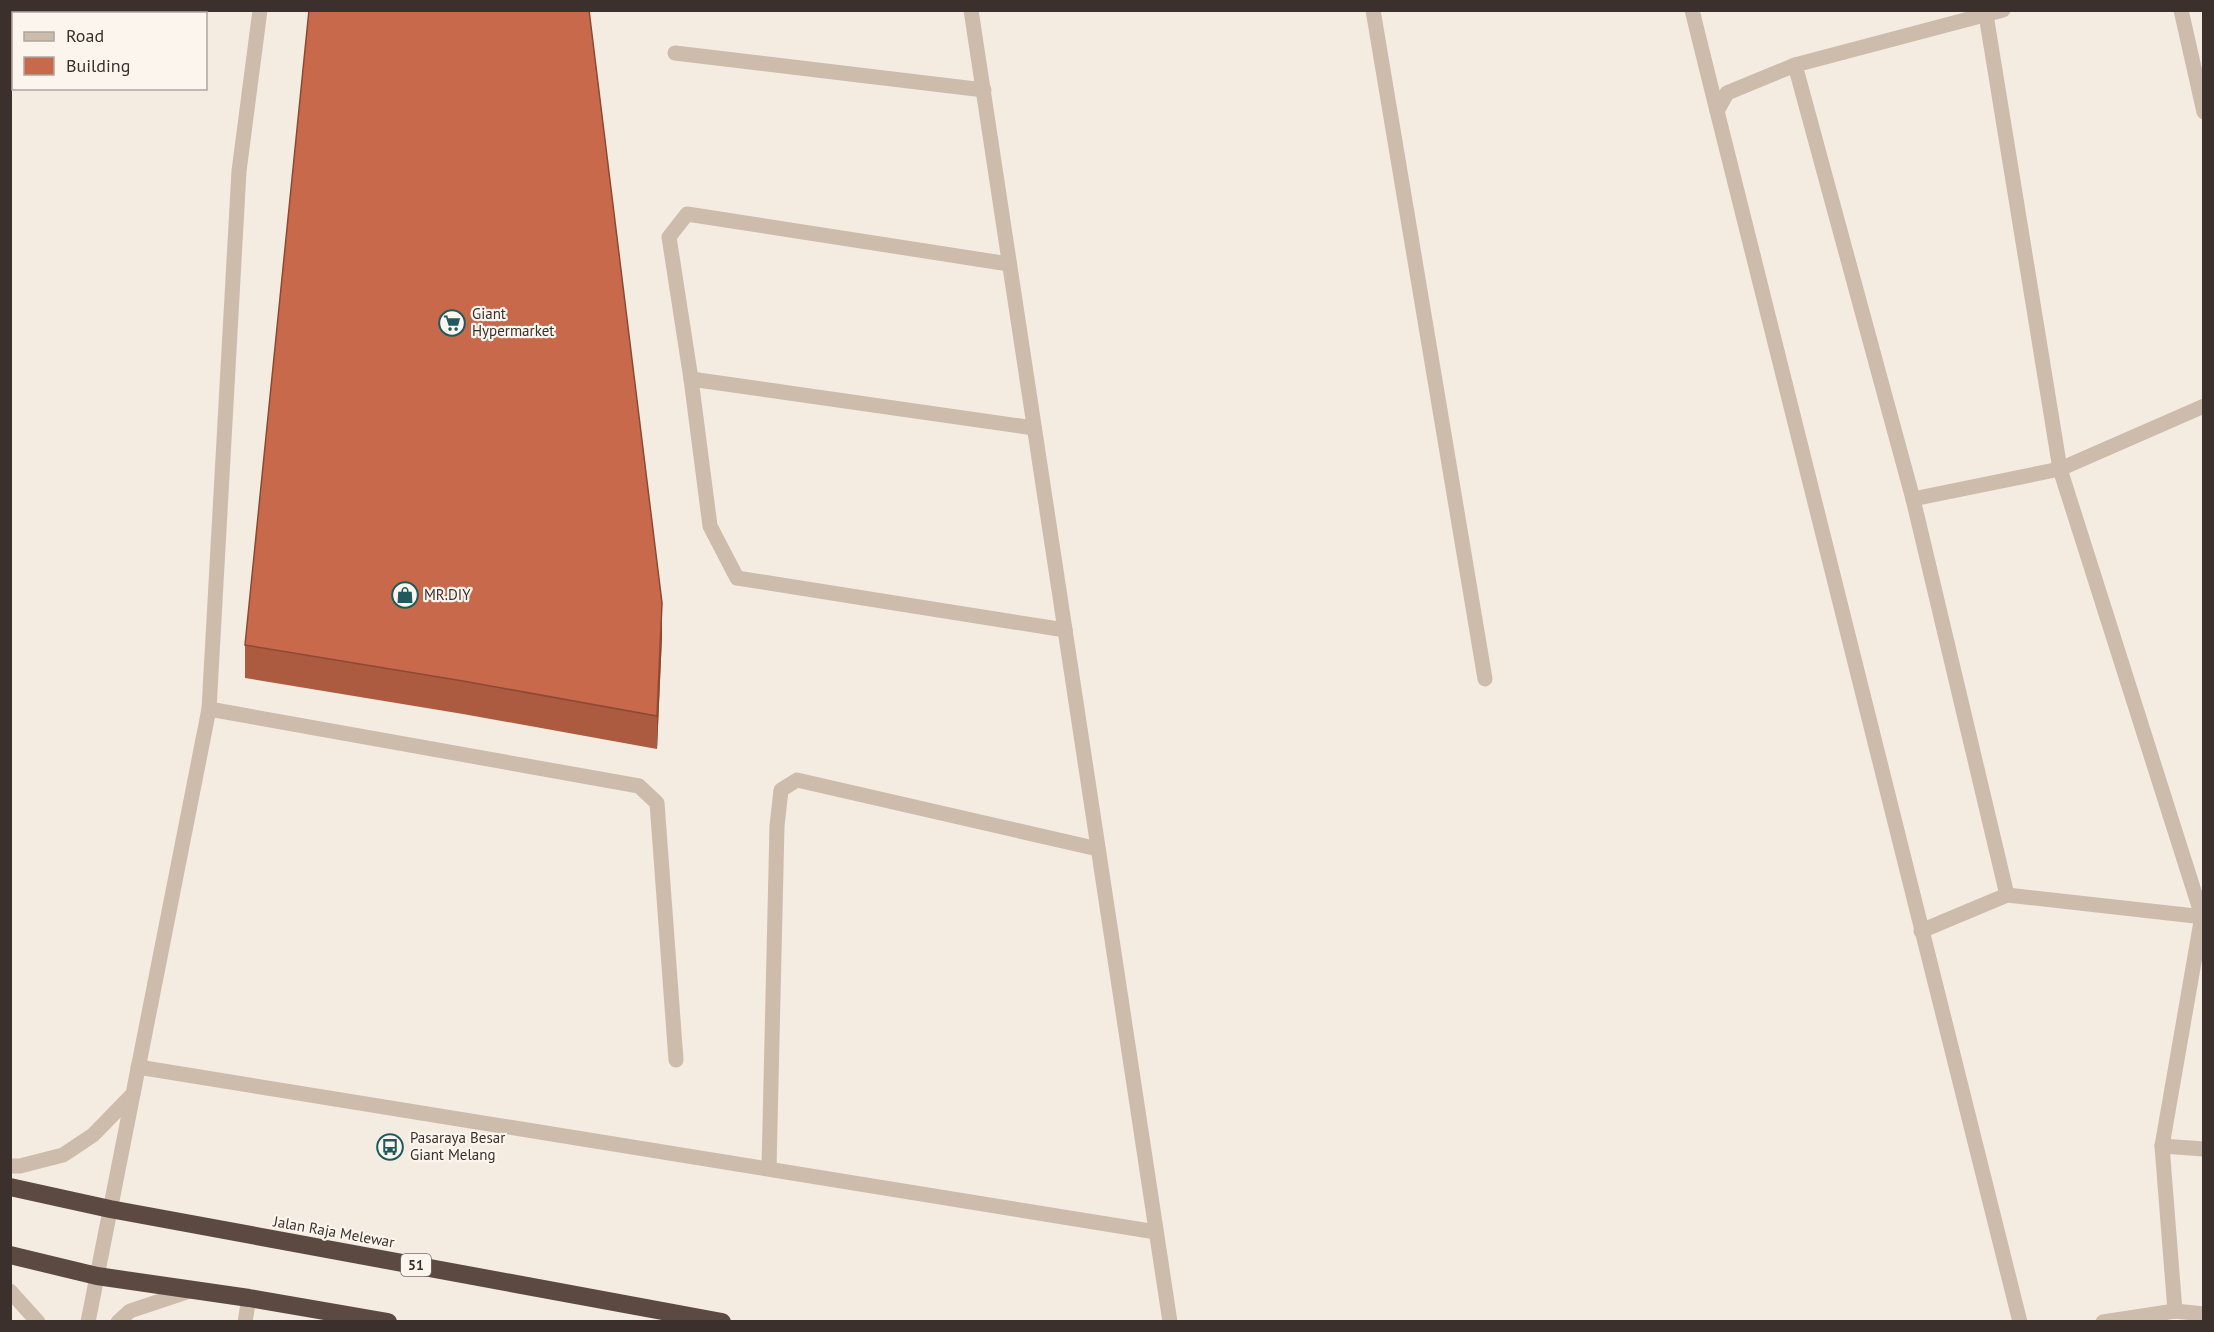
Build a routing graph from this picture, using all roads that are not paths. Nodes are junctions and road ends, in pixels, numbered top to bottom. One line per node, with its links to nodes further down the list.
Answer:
1 (260, 10): 21 (street)
2 (971, 10): 10 (street)
3 (1373, 10): 20 (street)
4 (1692, 10): 11 (street)
5 (2003, 10): 7 (street)
6 (2181, 10): 12 (street)
7 (1986, 15): 9 (street); 17 (street)
8 (675, 53): 10 (street)
9 (1795, 65): 11 (street); 18 (street)
10 (984, 90): 13 (street)
11 (1717, 111): 25 (street)
12 (2204, 112)
13 (1010, 264): 14 (street); 16 (street)
14 (691, 379): 16 (street); 19 (street)
15 (2204, 405): 17 (street)
16 (1034, 428): 19 (street)
17 (2060, 469): 18 (street); 24 (street)
18 (1913, 499): 23 (street)
19 (1065, 630): 22 (street)
20 (1485, 680)
21 (209, 709): 26 (street); 27 (street)
22 (1098, 849): 32 (street); 35 (street)
23 (2007, 895): 24 (street); 25 (street)
24 (2203, 917): 29 (street)
25 (1921, 931): 50 (street)
26 (676, 1060)
27 (138, 1066): 28 (street); 32 (street)
28 (133, 1094): 31 (street); 34 (street)
29 (2162, 1146): 30 (street); 41 (street)
30 (2204, 1149)
31 (10, 1166)
32 (769, 1168): 35 (street)
33 (10, 1188): 34 (highway, Jalan Raja Melewar / 51)
34 (110, 1209): 37 (street); 48 (highway, Jalan Raja Melewar / 51)
35 (1156, 1232): 49 (street)
36 (10, 1255): 37 (highway)
37 (97, 1276): 38 (highway); 44 (street)
38 (196, 1289): 40 (highway); 45 (street)
39 (10, 1291): 43 (street)
40 (249, 1298): 46 (street); 47 (highway)
41 (2175, 1311): 42 (street); 51 (street)
42 (2204, 1314)
43 (38, 1322)
44 (88, 1322)
45 (118, 1322)
46 (245, 1322)
47 (388, 1322)
48 (722, 1322)
49 (1170, 1322)
50 (2020, 1322)
51 (2103, 1322)

